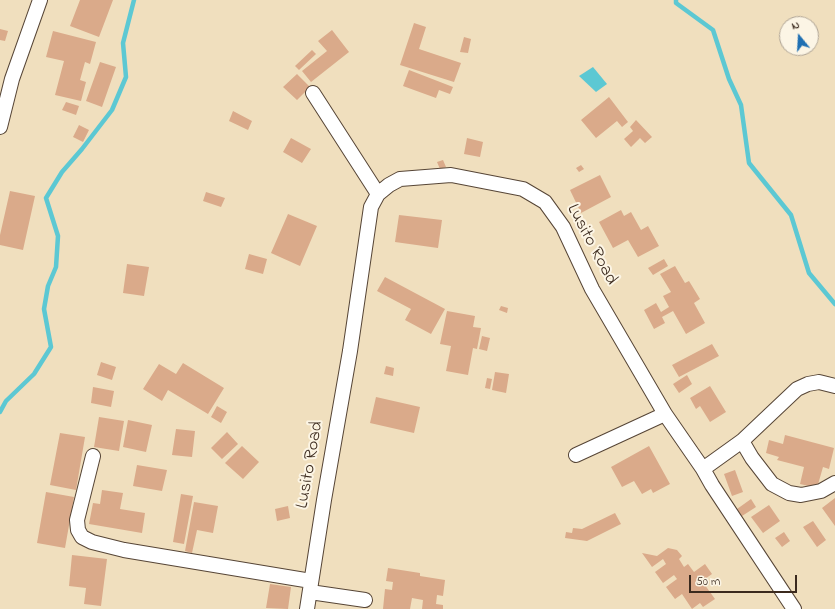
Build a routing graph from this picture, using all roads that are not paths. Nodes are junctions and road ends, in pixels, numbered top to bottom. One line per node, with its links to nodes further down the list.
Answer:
1 (40, 0): 3 (street)
2 (313, 93): 4 (street)
3 (0, 127)
4 (378, 194): 6 (street, Lusito Road); 12 (street, Lusito Road)
5 (835, 386): 7 (street)
6 (665, 414): 8 (street); 10 (street, Lusito Road)
7 (742, 441): 10 (street); 11 (street)
8 (576, 455)
9 (93, 456): 12 (street)
10 (703, 469): 15 (street, Lusito Road)
11 (835, 483)
12 (311, 586): 13 (street); 14 (street, Lusito Road)
13 (365, 600)
14 (307, 609)
15 (794, 609)

